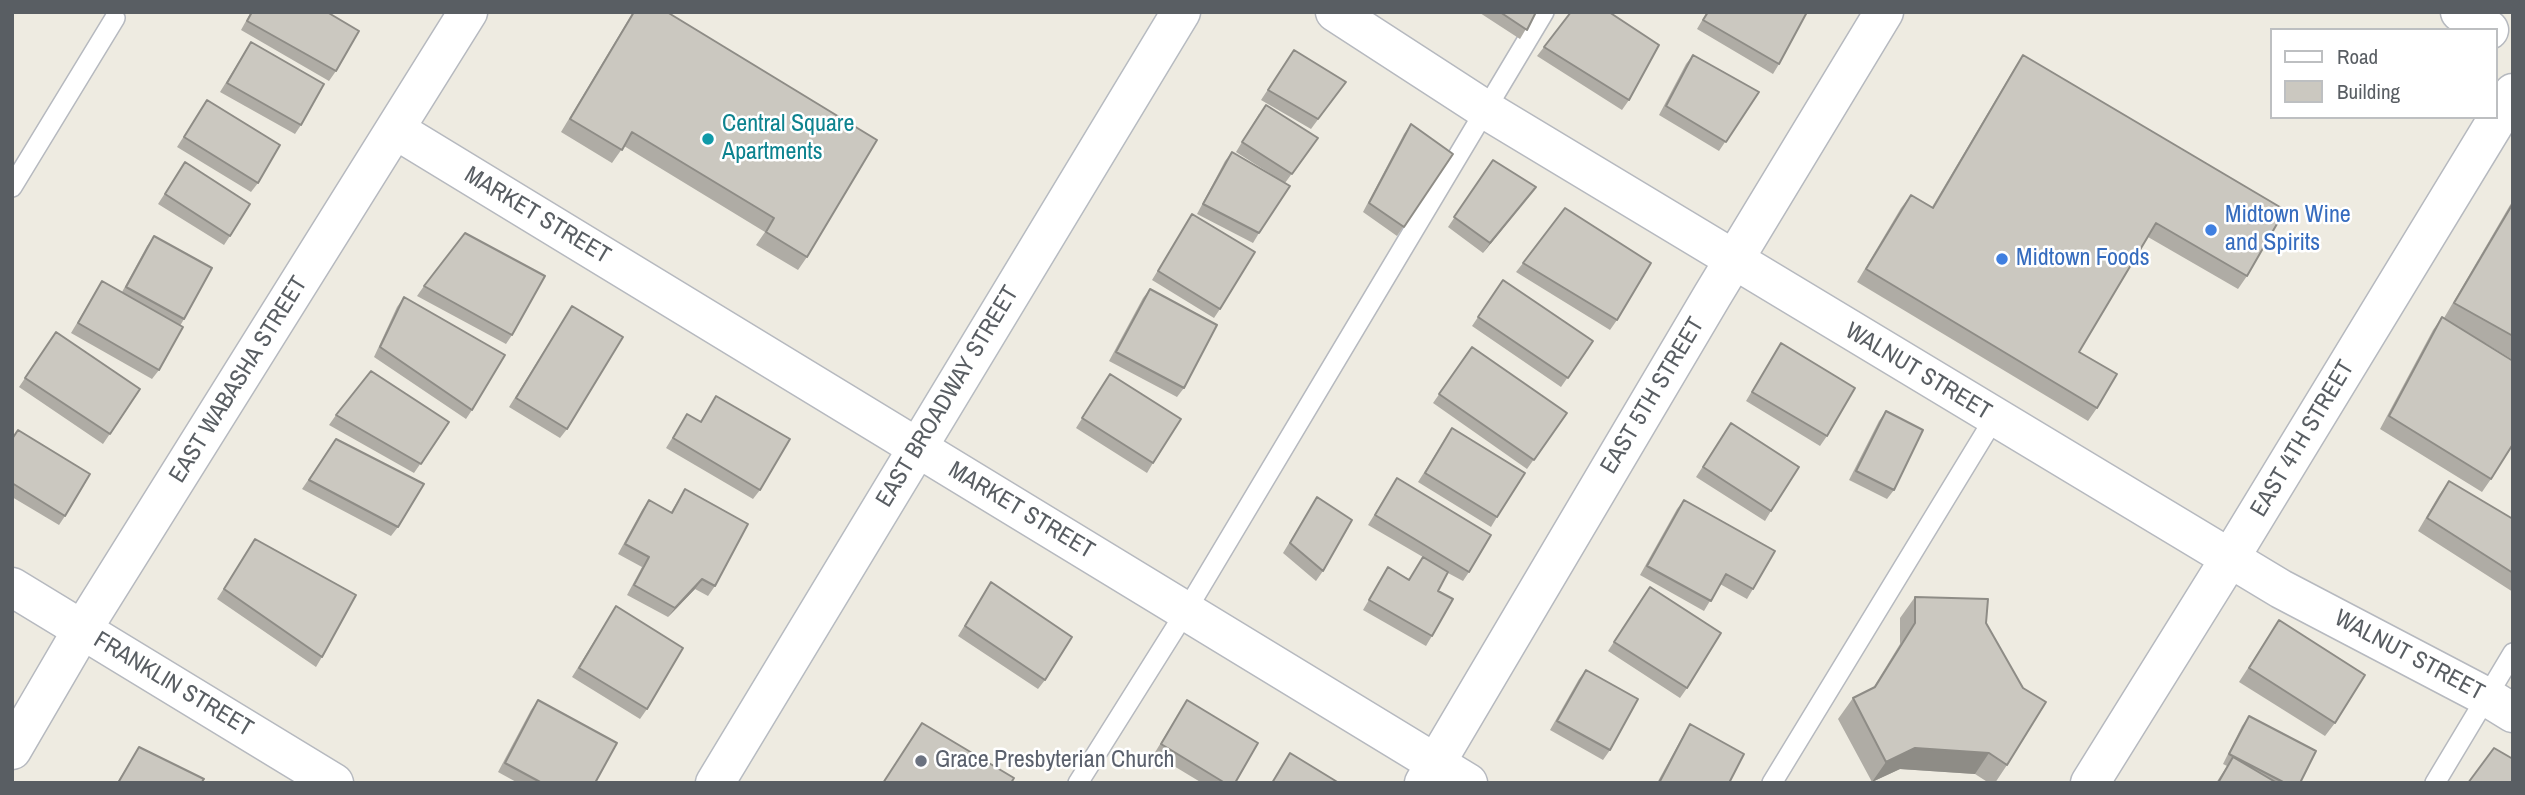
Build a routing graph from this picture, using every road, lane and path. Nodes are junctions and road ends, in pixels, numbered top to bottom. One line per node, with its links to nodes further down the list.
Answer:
1 (468, 12): 13 (street, EAST WABASHA STREET)
2 (1181, 12): 17 (street, EAST BROADWAY STREET)
3 (1335, 12): 12 (street, WALNUT STREET)
4 (1544, 12): 12 (lane)
5 (1884, 12): 15 (street, EAST 5TH STREET)
6 (2460, 12): 8 (street)
7 (115, 18): 14 (lane)
8 (2486, 28)
9 (2497, 35): 10 (street)
10 (2513, 44)
11 (2513, 93): 18 (street, EAST 4TH STREET)
12 (1486, 110): 15 (street, WALNUT STREET); 20 (lane)
13 (396, 130): 17 (street, MARKET STREET); 21 (street, EAST WABASHA STREET)
14 (12, 187)
15 (1734, 261): 16 (street, WALNUT STREET); 25 (street, EAST 5TH STREET)
16 (1995, 417): 18 (street, WALNUT STREET); 30 (lane)
17 (917, 447): 20 (street, MARKET STREET); 27 (street, EAST BROADWAY STREET)
18 (2230, 558): 23 (street, WALNUT STREET); 31 (street, EAST 4TH STREET)
19 (12, 587): 21 (street, FRANKLIN STREET)
20 (1186, 611): 25 (street, MARKET STREET); 28 (lane)
21 (82, 630): 24 (street, EAST WABASHA STREET); 26 (street, FRANKLIN STREET)
22 (2513, 653): 23 (lane)
23 (2500, 705): 32 (lane)
24 (12, 750)
25 (1430, 772): 29 (street, MARKET STREET)
26 (334, 783)
27 (715, 783)
28 (1078, 783)
29 (1468, 783)
30 (1772, 783)
31 (2090, 783)
32 (2435, 783)

